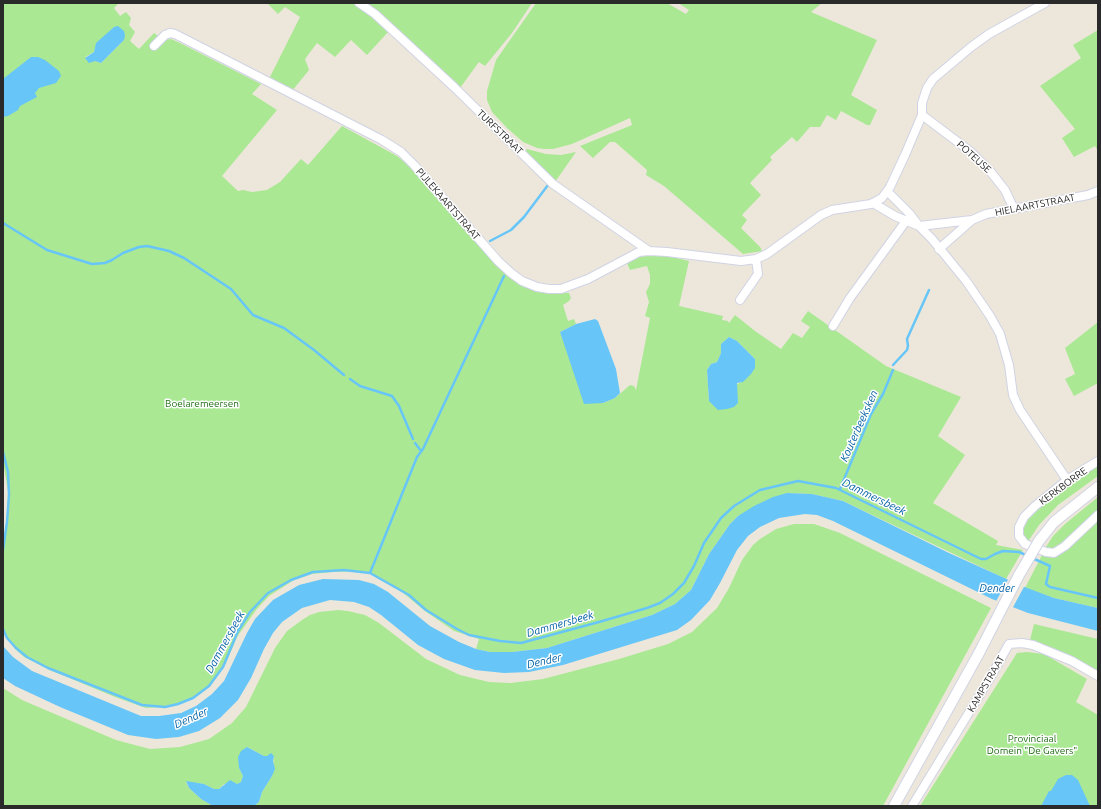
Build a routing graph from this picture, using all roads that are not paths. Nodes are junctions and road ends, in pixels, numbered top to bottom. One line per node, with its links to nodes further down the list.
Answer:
1 (359, 3): 13 (street, TURFSTRAAT)
2 (1045, 3): 4 (street)
3 (154, 46): 13 (street, PIJLEKAARTSTRAAT)
4 (922, 115): 5 (street); 8 (street, POTEUSE)
5 (887, 191): 7 (street); 11 (street, HIELAARTSTRAAT)
6 (1098, 191): 8 (street, HIELAARTSTRAAT)
7 (873, 203): 10 (street, HIELAARTSTRAAT); 14 (street, PIJLEKAARTSTRAAT)
8 (1014, 209): 9 (street, HIELAARTSTRAAT)
9 (972, 220): 11 (street, HIELAARTSTRAAT); 12 (street, HIELAARTSTRAAT)
10 (906, 221): 11 (street, HIELAARTSTRAAT); 16 (street)
11 (919, 226): 12 (street, HIELAARTSTRAAT)
12 (939, 249): 18 (street)
13 (649, 251): 14 (street, PIJLEKAARTSTRAAT)
14 (756, 259): 15 (street)
15 (740, 300)
16 (833, 326)
17 (1098, 461): 18 (street, KERKBORRE)
18 (1067, 480): 20 (street, KERKBORRE)
19 (1098, 488): 22 (street, KAMPSTRAAT, bridge)
20 (1098, 514)
21 (1098, 676): 23 (street, KAMPSTRAAT)
22 (894, 806)
23 (912, 806)

